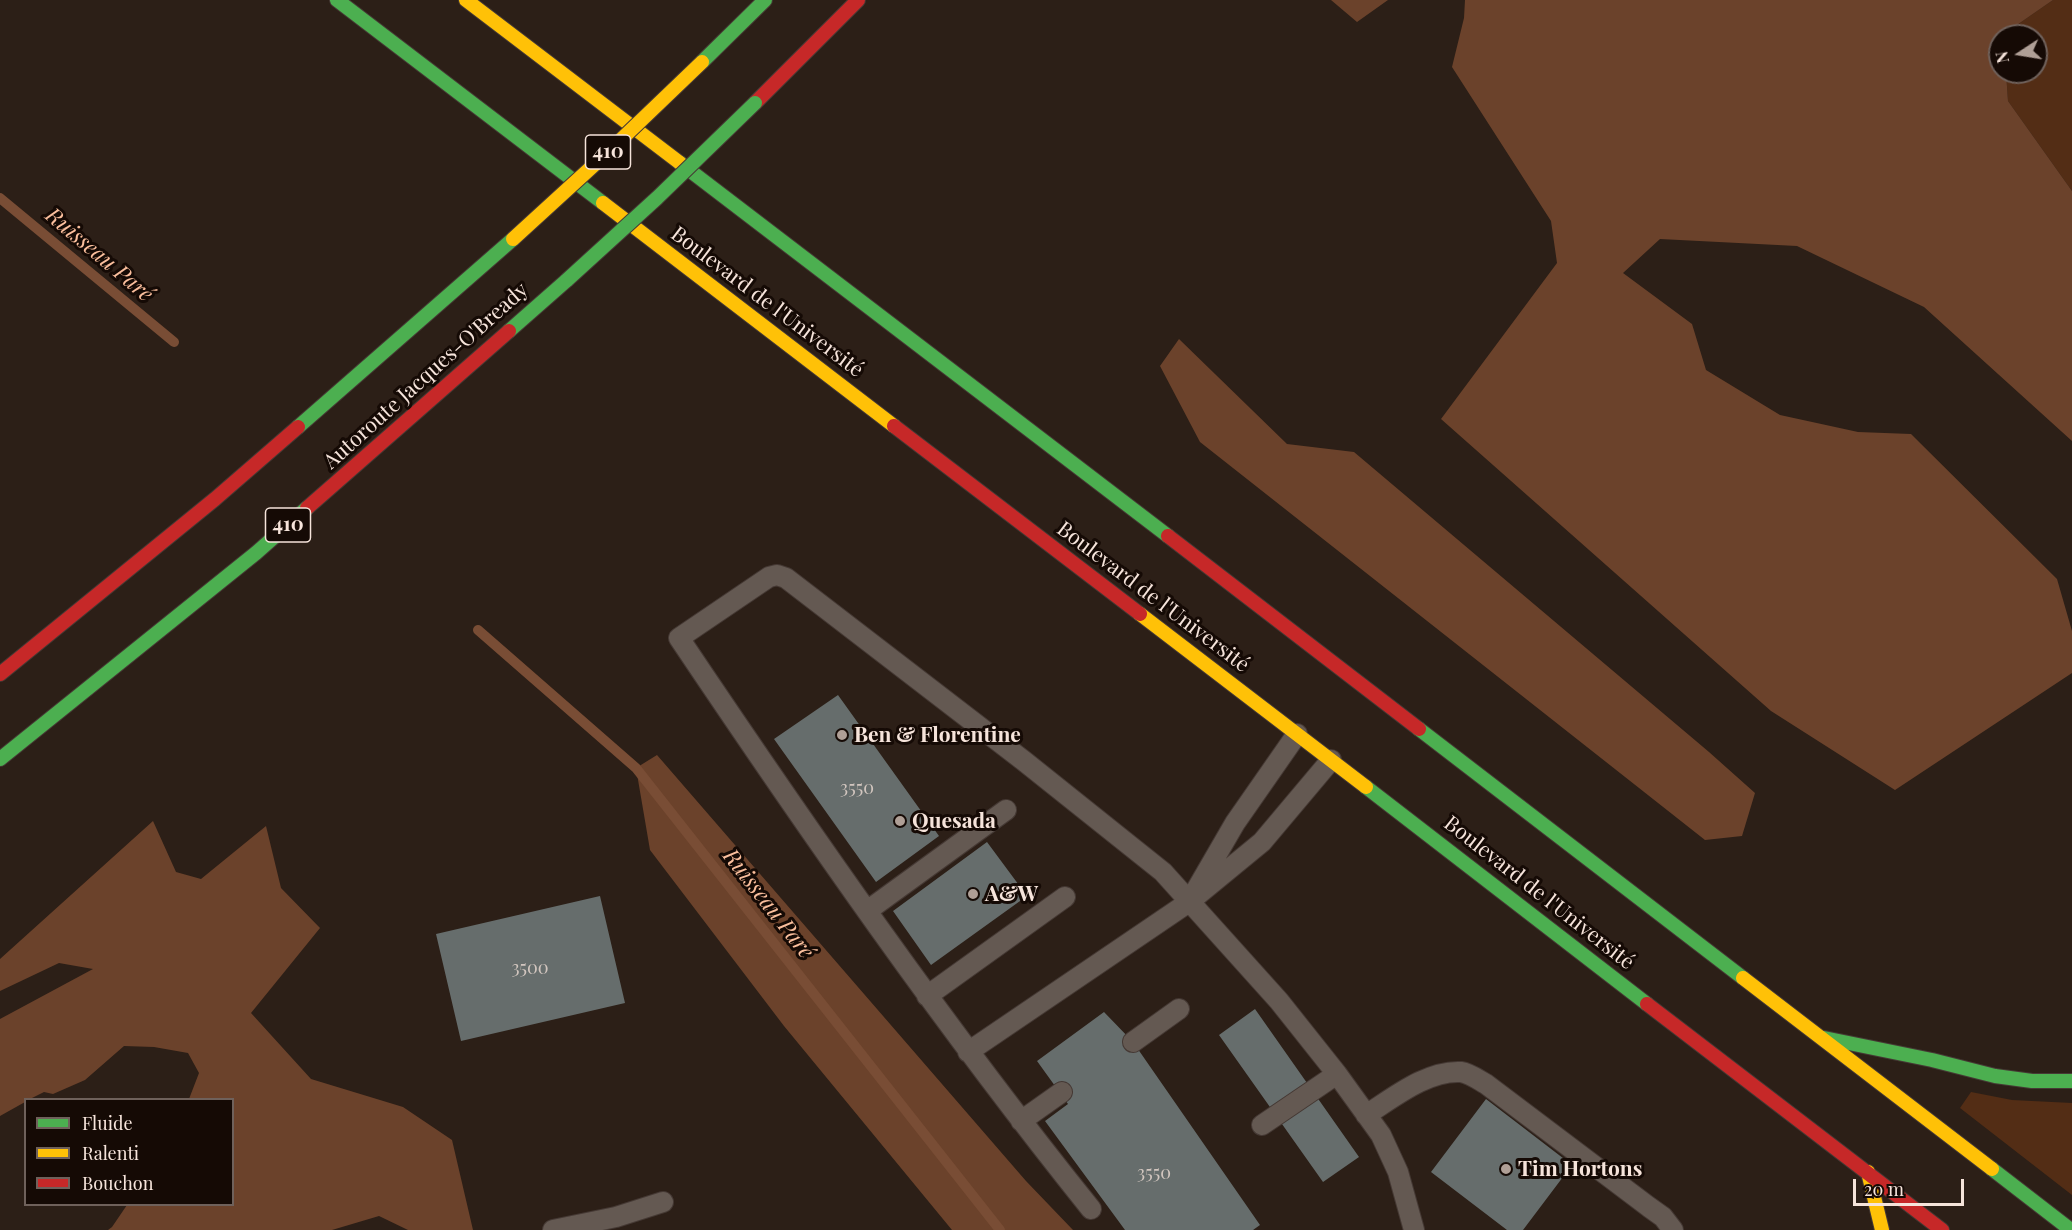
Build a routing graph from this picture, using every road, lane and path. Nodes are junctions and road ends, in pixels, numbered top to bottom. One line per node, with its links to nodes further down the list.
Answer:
1 (337, 0): 6 (main road, Boulevard de l'Université)
2 (466, 0): 15 (main road)
3 (765, 0): 5 (main road, Autoroute Jacques-O'Bready / 410, bridge)
4 (858, 0): 7 (main road, Autoroute Jacques-O'Bready / 410, bridge)
5 (0, 674)
6 (1297, 734): 8 (main road, Boulevard de l'Université); 11 (lane)
7 (0, 759)
8 (1331, 760): 11 (lane); 24 (main road, Boulevard de l'Université)
9 (1006, 810): 12 (lane)
10 (1065, 897): 13 (lane)
11 (1189, 902): 12 (lane); 17 (lane); 18 (lane)
12 (867, 911): 13 (lane)
13 (927, 996): 17 (lane)
14 (1179, 1009): 16 (lane)
15 (1824, 1038): 19 (main road); 32 (main road)
16 (1133, 1042)
17 (968, 1052): 22 (lane)
18 (1337, 1074): 21 (lane); 23 (lane)
19 (2072, 1081)
20 (1062, 1092): 22 (lane)
21 (1366, 1115): 28 (lane); 29 (lane)
22 (1021, 1121): 26 (lane)
23 (1262, 1125)
24 (1868, 1172): 30 (main road); 31 (main road, Boulevard de l'Université)
25 (663, 1202): 27 (lane)
26 (1091, 1209)
27 (553, 1230)
28 (1414, 1230)
29 (1673, 1230)
30 (1882, 1230)
31 (1942, 1230)
32 (2072, 1230)

